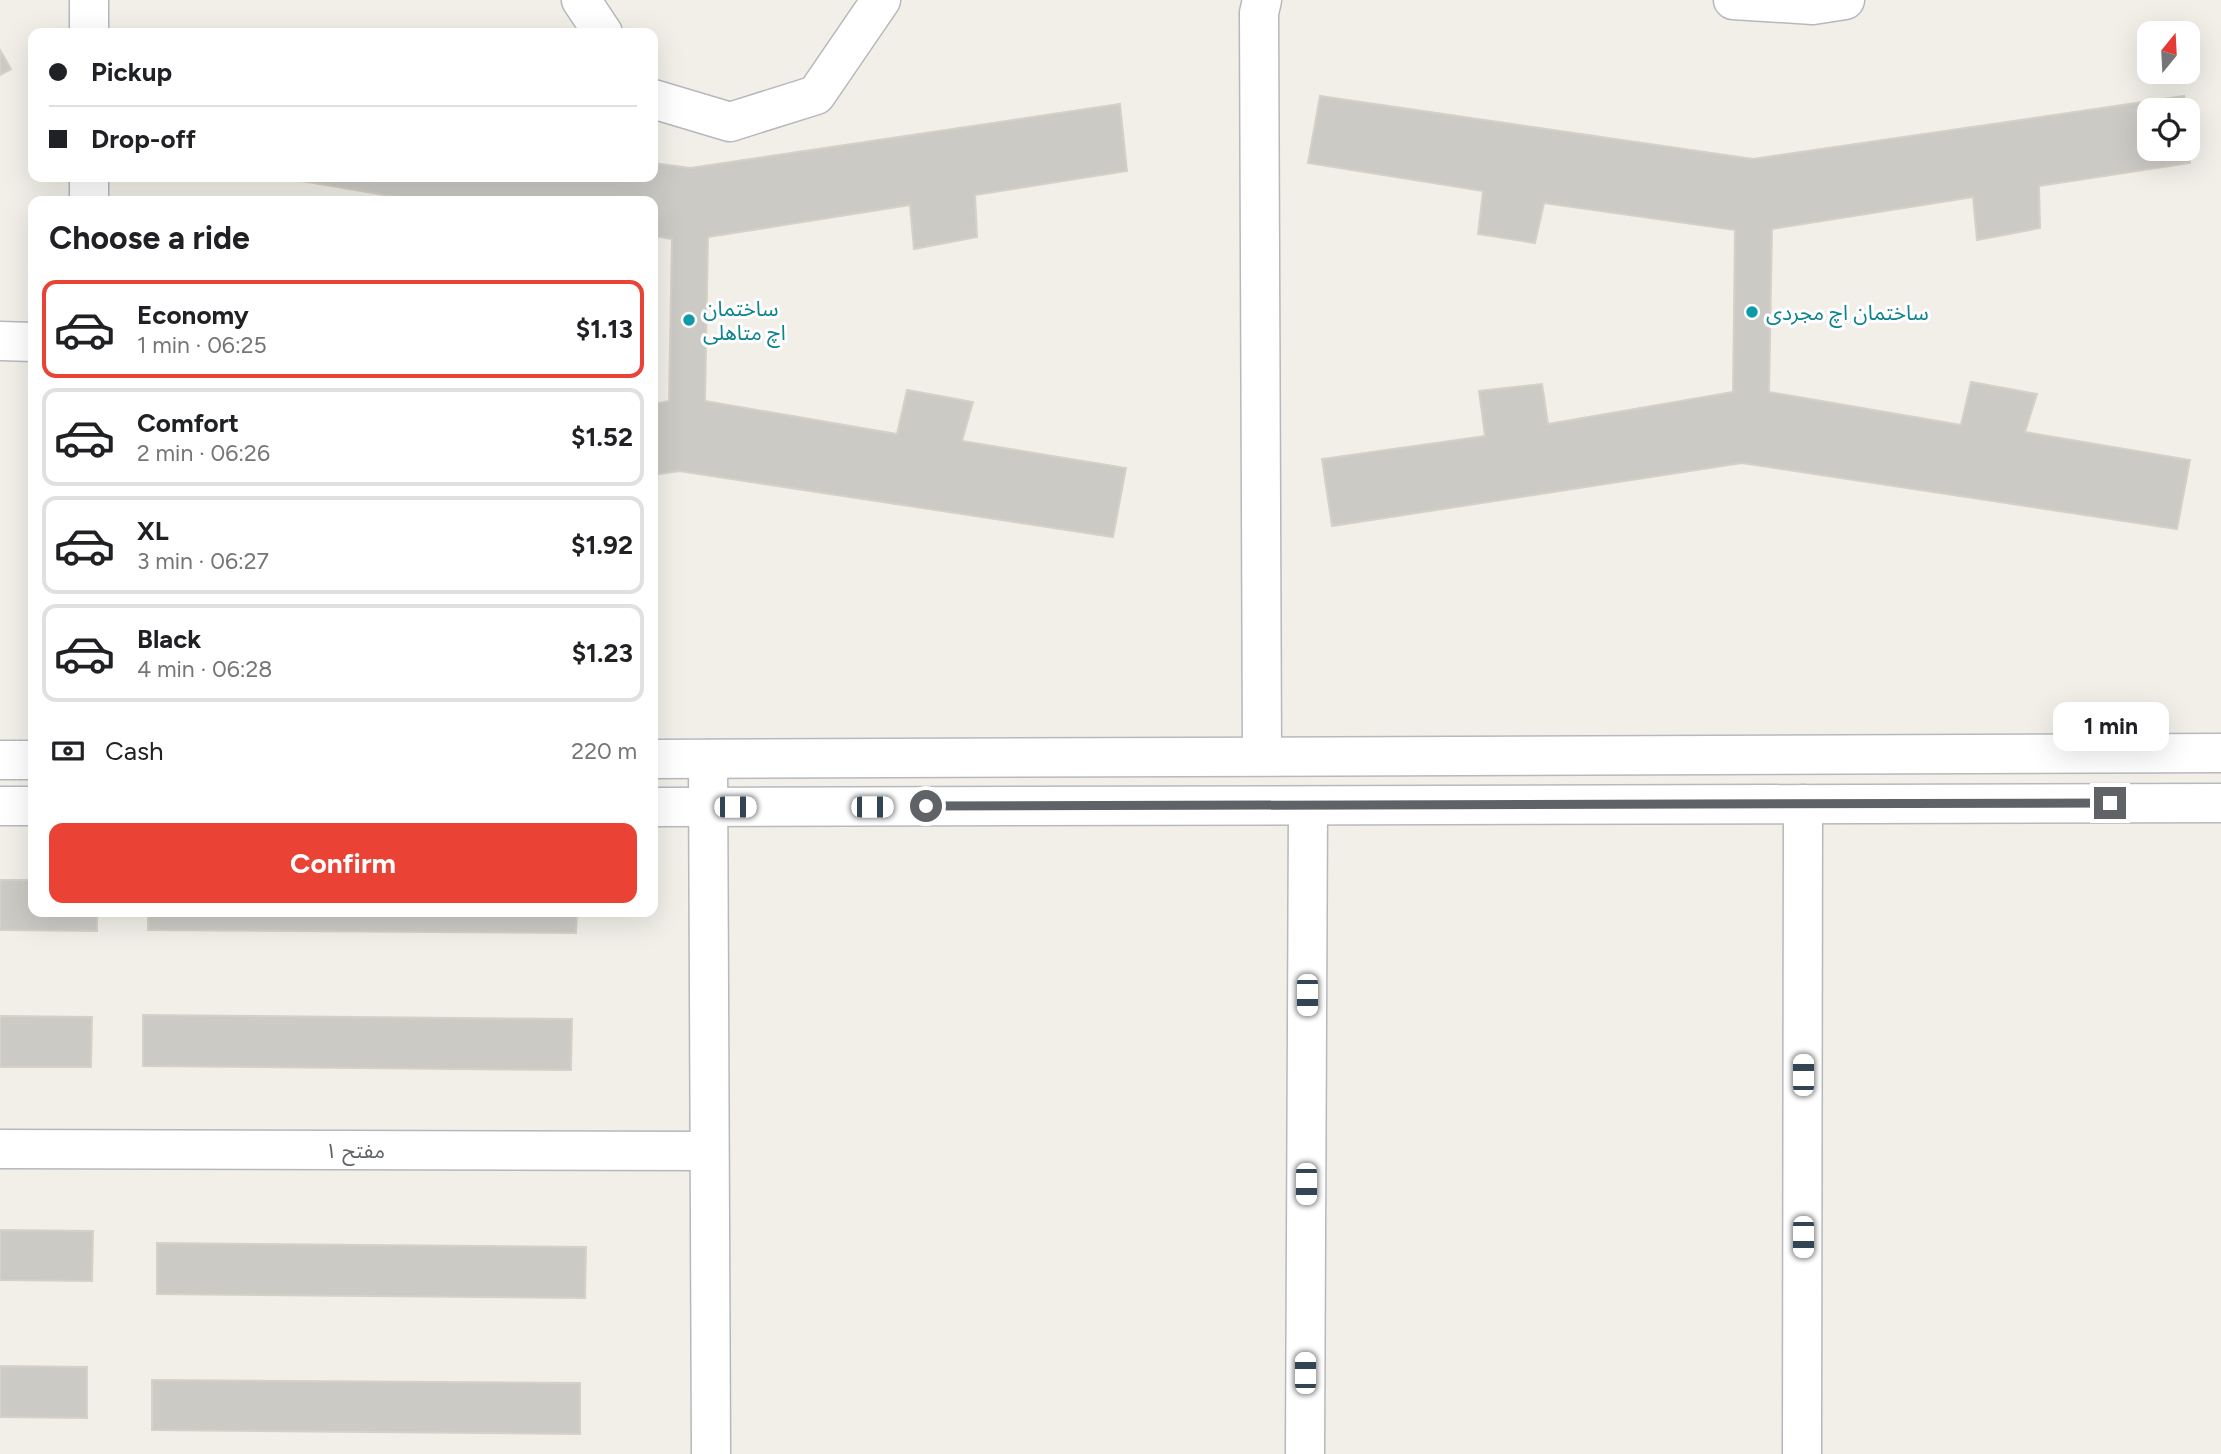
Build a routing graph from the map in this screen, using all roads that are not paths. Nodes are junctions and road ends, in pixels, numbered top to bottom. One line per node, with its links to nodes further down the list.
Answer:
1 (89, 0): 7 (street)
2 (581, 0): 8 (street)
3 (881, 0): 9 (street)
4 (1262, 0): 13 (street)
5 (1748, 1): 6 (street)
6 (1824, 2)
7 (89, 28)
8 (600, 28)
9 (658, 100)
10 (0, 341): 11 (street)
11 (28, 342)
12 (2221, 753): 13 (street)
13 (1262, 756): 15 (street)
14 (658, 759): 15 (street)
15 (708, 759): 24 (street)
16 (0, 760): 17 (street)
17 (28, 760)
18 (2221, 803): 19 (street)
19 (1803, 804): 22 (street); 29 (street)
20 (0, 806): 21 (street)
21 (28, 806)
22 (1308, 806): 24 (street); 28 (street)
23 (658, 807): 24 (street)
24 (708, 807): 26 (street)
25 (0, 1149): 26 (street, مفتح ۱)
26 (709, 1151): 27 (street)
27 (710, 1454)
28 (1305, 1454)
29 (1802, 1454)

